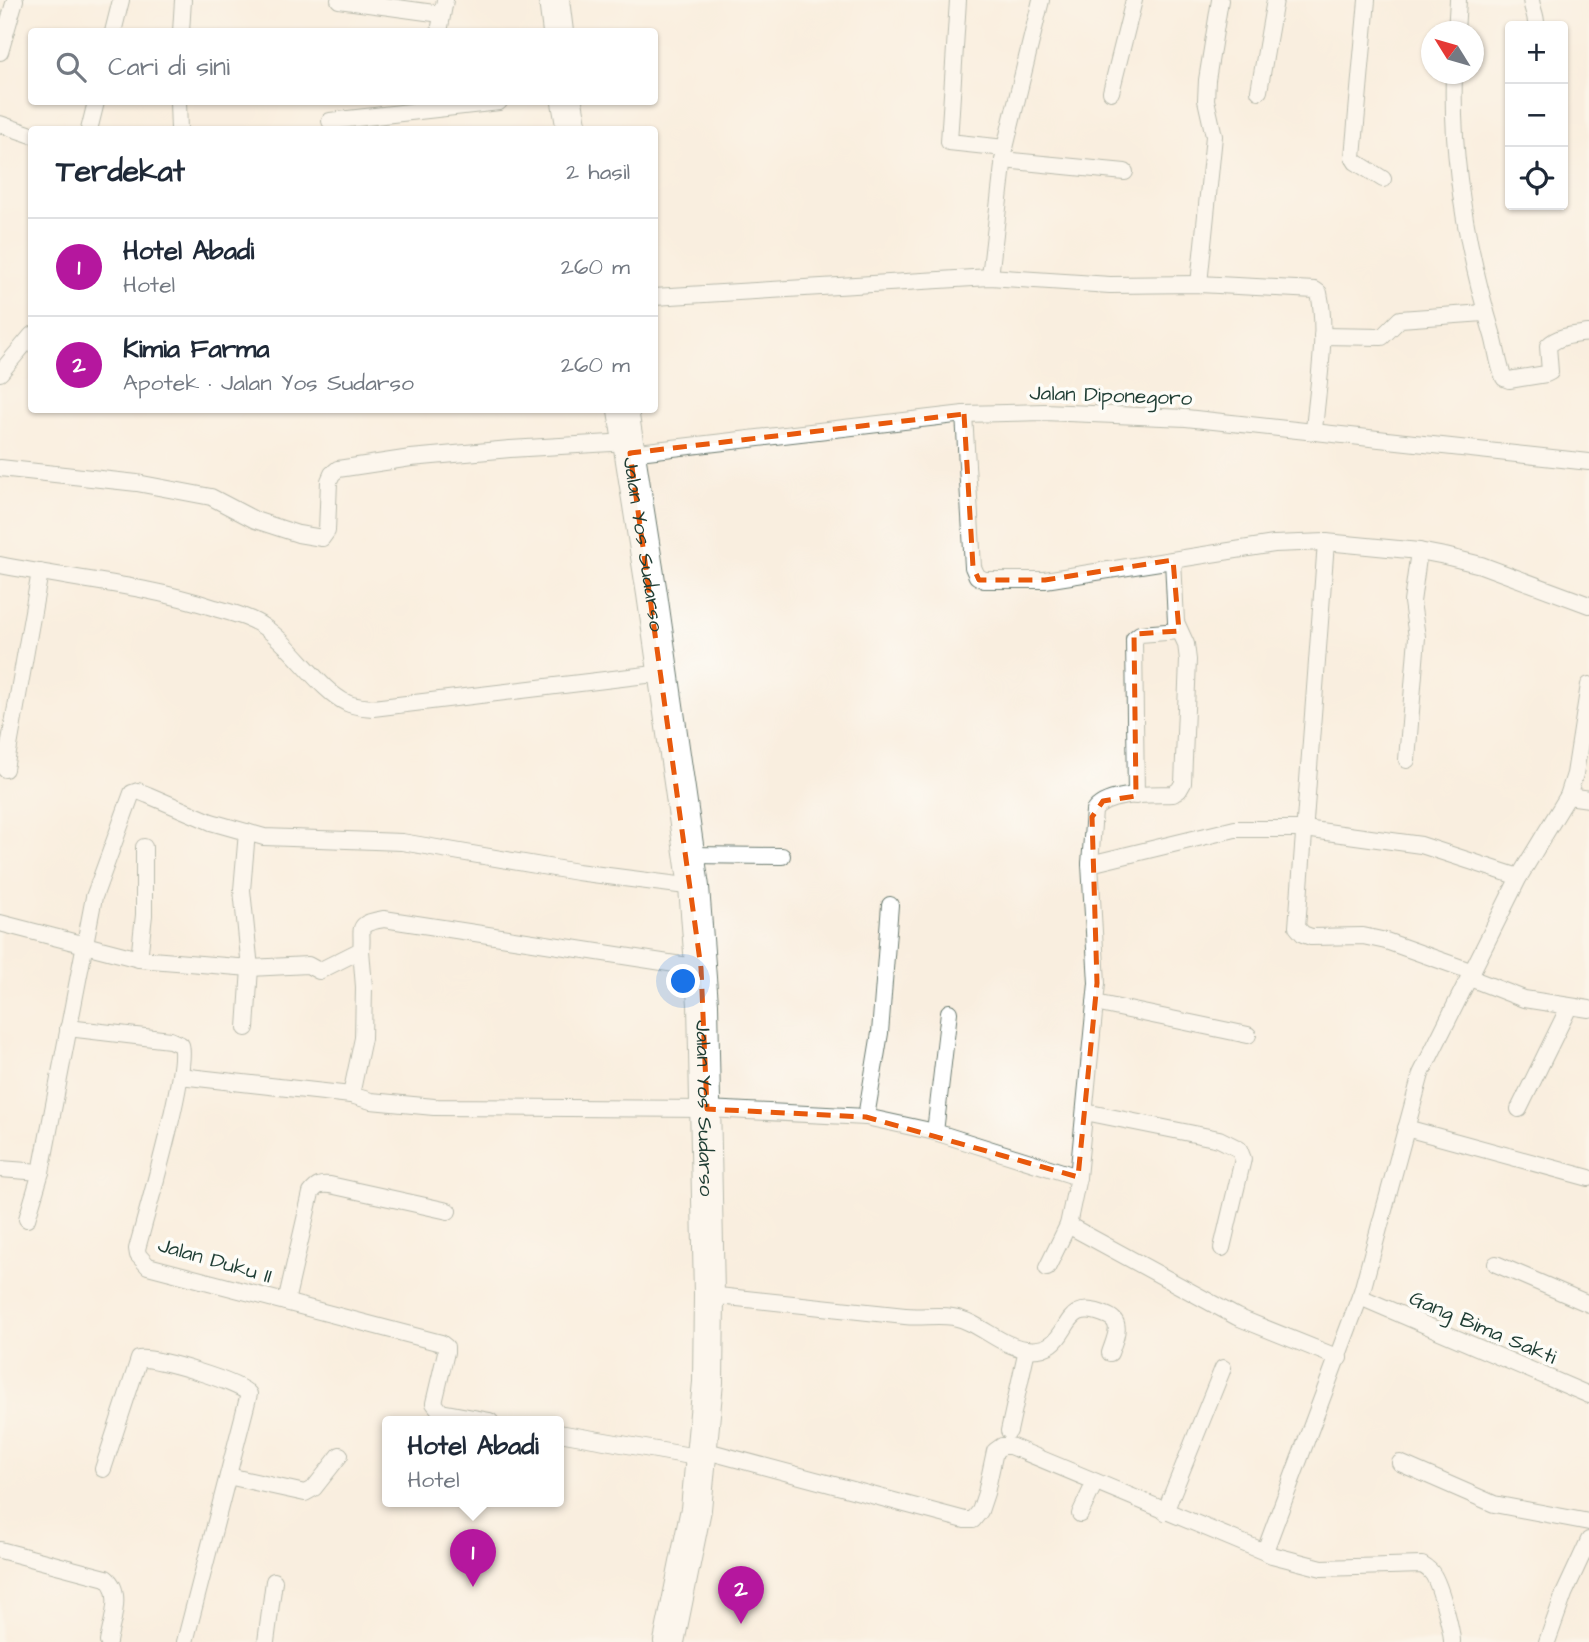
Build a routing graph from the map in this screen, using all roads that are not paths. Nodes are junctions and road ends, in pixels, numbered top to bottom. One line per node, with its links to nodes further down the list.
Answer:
1 (15, 0): 21 (street)
2 (121, 0): 17 (street)
3 (183, 0): 18 (street)
4 (339, 0): 14 (street)
5 (554, 0): 20 (highway)
6 (958, 0): 35 (street)
7 (1041, 0): 35 (street)
8 (1134, 0): 24 (street)
9 (1220, 0): 39 (street)
10 (1275, 0): 23 (street)
11 (1367, 0): 37 (street)
12 (1458, 0): 15 (street)
13 (1531, 0): 16 (street)
14 (443, 7): 19 (street)
15 (1457, 21)
16 (1537, 21)
17 (114, 28)
18 (181, 28)
19 (440, 28)
20 (558, 28)
21 (0, 52)
22 (1454, 84): 41 (street)
23 (1259, 91)
24 (1111, 92)
25 (95, 105): 31 (street)
26 (177, 105): 32 (street)
27 (439, 105): 29 (street)
28 (568, 105): 33 (highway)
29 (330, 121)
30 (0, 124): 34 (street)
31 (90, 126)
32 (179, 126)
33 (571, 126)
34 (28, 134)
35 (1004, 154): 36 (street); 38 (street)
36 (1125, 172)
37 (1383, 179)
38 (990, 277): 39 (street); 40 (street)
39 (1199, 284): 43 (street)
40 (658, 297)
41 (1484, 313): 42 (street); 43 (street)
42 (1589, 333)
43 (1322, 336): 48 (street)
44 (28, 340): 45 (street)
45 (0, 373)
46 (623, 413): 49 (highway, Jalan Yos Sudarso)
47 (964, 414): 48 (street, Jalan Diponegoro); 49 (street, Jalan Diponegoro); 54 (street)
48 (1314, 431): 50 (street, Jalan Diponegoro)
49 (629, 447): 51 (street, Jalan Diponegoro); 59 (highway, Jalan Yos Sudarso)
50 (1589, 462)
51 (0, 468)
52 (1326, 542): 53 (street); 54 (street); 66 (street)
53 (1419, 551): 57 (street); 61 (street)
54 (1173, 560): 58 (street)
55 (0, 565): 56 (street)
56 (40, 572): 59 (street); 62 (street)
57 (1589, 605)
58 (1179, 631): 63 (street); 63 (street)
59 (663, 673): 69 (highway, Jalan Yos Sudarso)
60 (1589, 685): 64 (street)
61 (1408, 760)
62 (5, 769)
63 (1136, 796): 71 (street)
64 (1568, 796): 65 (street); 72 (street)
65 (1589, 799)
66 (1305, 829): 71 (street); 72 (street); 81 (street)
67 (247, 832): 73 (street); 76 (street); 79 (street)
68 (145, 847): 78 (street)
69 (690, 855): 70 (street); 73 (highway, Jalan Yos Sudarso)
70 (782, 856)
71 (1090, 864): 82 (street)
72 (1519, 877): 81 (street)
73 (694, 887): 80 (highway, Jalan Yos Sudarso)
74 (890, 905): 94 (street)
75 (0, 923): 76 (street)
76 (83, 946): 78 (street); 86 (street)
77 (361, 950): 79 (street); 80 (street); 90 (street)
78 (139, 959): 79 (street)
79 (250, 968): 87 (street)
80 (701, 968): 91 (highway, Jalan Yos Sudarso)
81 (1471, 975): 83 (street); 95 (street)
82 (1095, 1003): 88 (street); 93 (street)
83 (1569, 1007): 84 (street); 92 (street)
84 (1589, 1009)
85 (949, 1012): 96 (street)
86 (68, 1028): 89 (street, Jalan Duku II); 98 (street)
87 (246, 1028)
88 (1248, 1035)
89 (180, 1076): 90 (street); 109 (street, Jalan Duku II)
90 (351, 1096): 91 (street)
91 (706, 1109): 94 (street); 107 (highway, Jalan Yos Sudarso)
92 (1519, 1109)
93 (1085, 1112): 99 (street); 104 (street)
94 (866, 1117): 96 (street)
95 (1406, 1128): 100 (street); 108 (street)
96 (935, 1132): 99 (street)
97 (0, 1169): 98 (street)
98 (41, 1172): 102 (street)
99 (1078, 1177): 103 (street)
100 (1589, 1178)
101 (448, 1211): 109 (street)
102 (27, 1219)
103 (1068, 1225): 106 (street); 113 (street)
104 (1222, 1248)
105 (1496, 1264): 110 (street)
106 (1047, 1268)
107 (709, 1295): 111 (street); 119 (highway, Jalan Yos Sudarso)
108 (1360, 1297): 113 (street); 115 (street, Gang Bima Sakti)
109 (286, 1302): 116 (street, Jalan Duku II)
110 (1589, 1304)
111 (1027, 1349): 112 (street); 117 (street)
112 (1110, 1353)
113 (1339, 1358): 130 (street)
114 (1223, 1368): 125 (street)
115 (1589, 1395)
116 (463, 1416)
117 (1009, 1431)
118 (564, 1434): 119 (street)
119 (703, 1454): 124 (street); 135 (highway, Jalan Yos Sudarso)
120 (340, 1455): 123 (street)
121 (1400, 1463): 127 (street)
122 (103, 1469): 123 (street)
123 (228, 1476): 133 (street)
124 (1095, 1482): 125 (street); 126 (street)
125 (1165, 1512): 130 (street)
126 (1080, 1514)
127 (1589, 1522)
128 (1589, 1540): 137 (street)
129 (0, 1550): 132 (street)
130 (1265, 1551): 136 (street)
131 (274, 1581): 134 (street)
132 (108, 1642)
133 (185, 1642)
134 (267, 1642)
135 (669, 1642)
136 (1452, 1642)
137 (1547, 1642)

